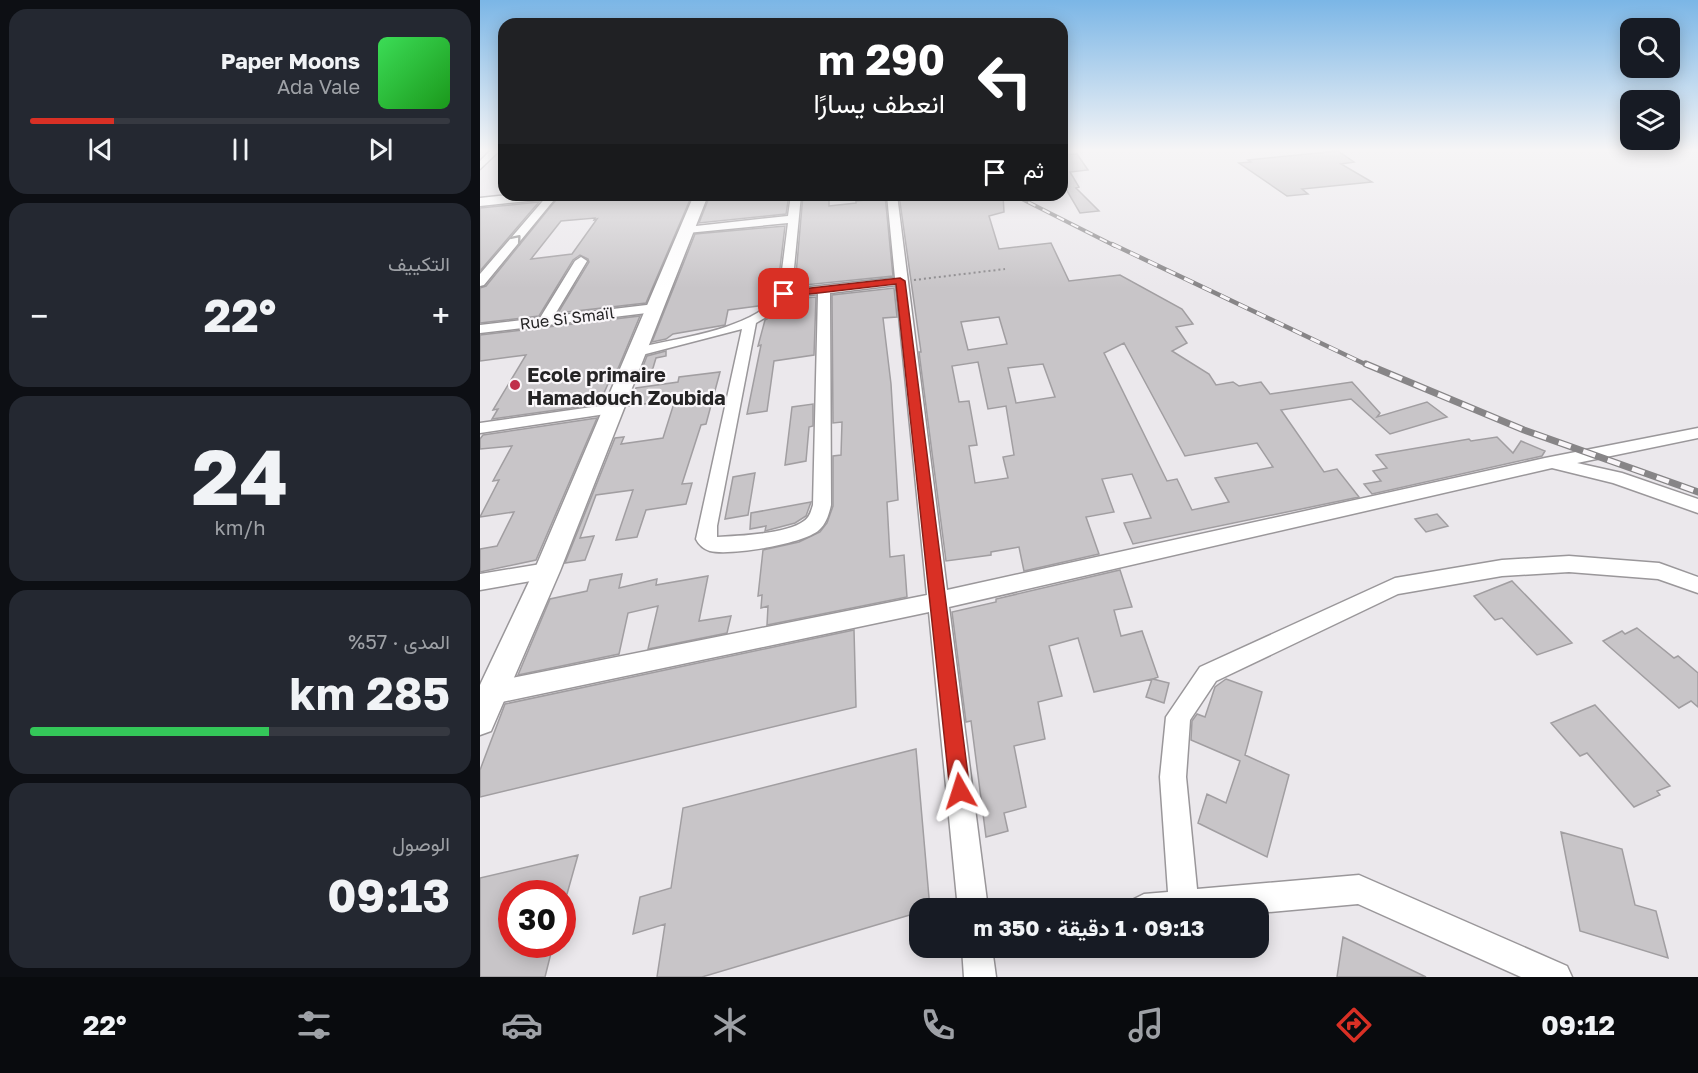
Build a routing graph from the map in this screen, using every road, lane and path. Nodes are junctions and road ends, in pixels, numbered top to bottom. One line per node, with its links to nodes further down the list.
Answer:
1 (498, 200): 6 (main road)
2 (548, 201): 9 (street, one-way to 2)
3 (699, 201): 8 (main road)
4 (795, 201): 7 (street)
5 (893, 201): 13 (street)
6 (480, 202)
7 (793, 219): 8 (street); 16 (street)
8 (687, 230): 17 (main road)
9 (503, 255): 10 (street); 14 (street)
10 (480, 258)
11 (581, 261): 18 (street)
12 (1005, 269): 13 (path)
13 (900, 281): 15 (street); 30 (street)
14 (480, 282)
15 (824, 289): 16 (street); 19 (street)
16 (784, 294): 19 (street)
17 (655, 308): 18 (street, Rue Si Smaïl); 21 (main road)
18 (545, 320): 20 (street, Rue Si Smaïl)
19 (750, 322): 21 (street)
20 (480, 329)
21 (638, 352): 22 (main road)
22 (613, 409): 23 (street); 27 (main road)
23 (480, 428)
24 (1698, 433): 25 (street)
25 (1545, 464): 26 (street); 30 (street)
26 (1698, 506)
27 (547, 571): 28 (street); 31 (main road)
28 (480, 582)
29 (1698, 585): 34 (street)
30 (939, 601): 31 (street); 33 (street)
31 (492, 693): 32 (main road)
32 (480, 720)
33 (972, 898)
34 (1183, 898)
35 (1261, 898): 38 (street)
36 (978, 958): 37 (street)
37 (980, 977)
38 (1556, 977)

